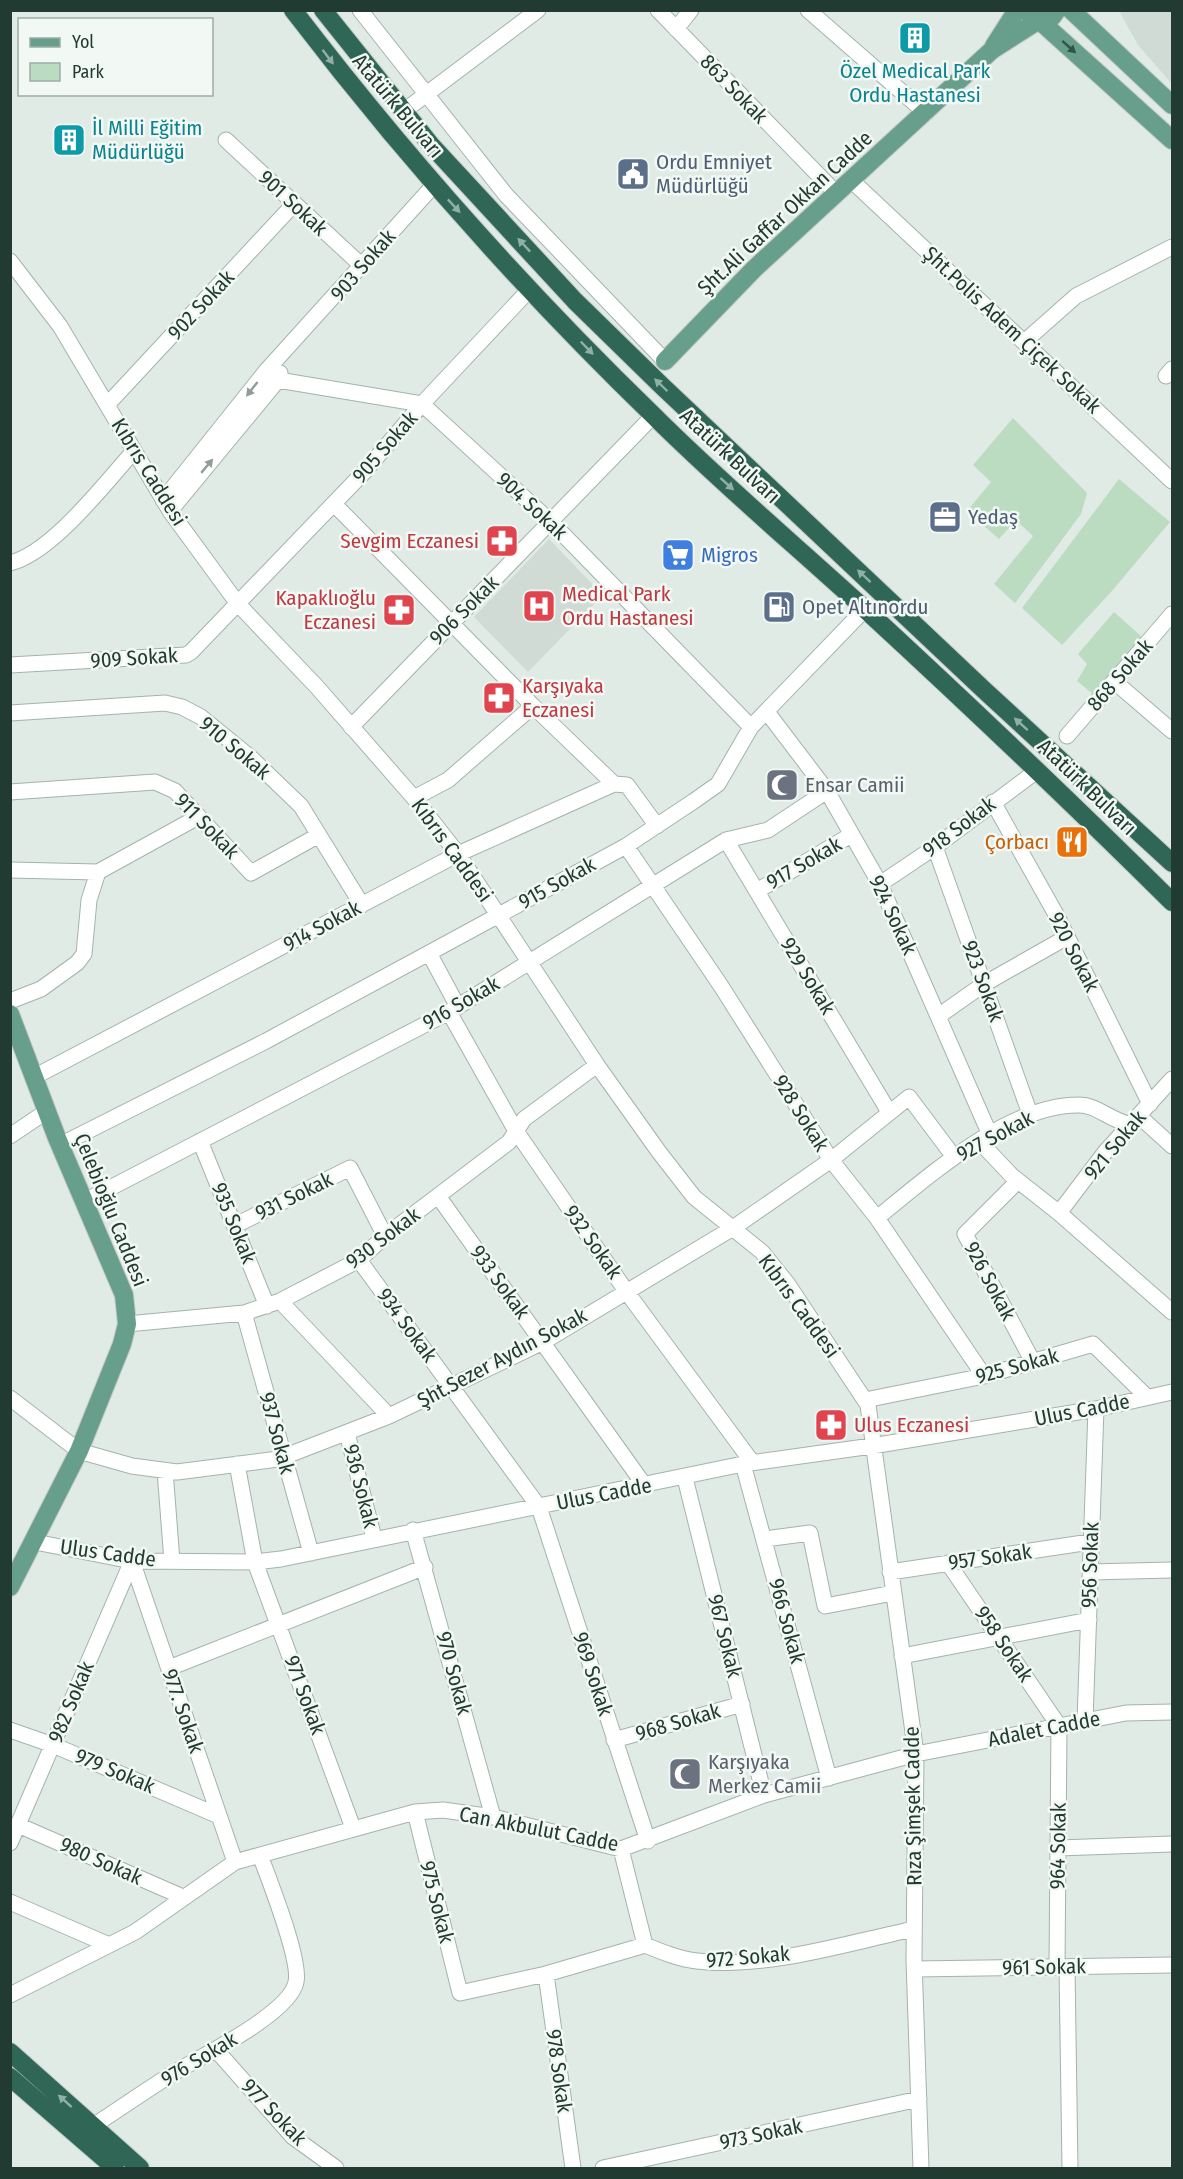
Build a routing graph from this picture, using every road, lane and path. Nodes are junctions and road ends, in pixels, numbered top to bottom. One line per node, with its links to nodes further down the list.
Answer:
1 (293, 10): 21 (highway, Atatürk Bulvarı, one-way to 21)
2 (323, 10): 16 (highway, Atatürk Bulvarı)
3 (360, 10): 14 (street)
4 (538, 10): 14 (street)
5 (658, 10): 12 (street, 863 Sokak)
6 (691, 10): 12 (street)
7 (808, 10): 17 (street)
8 (1017, 10): 13 (main road, Şht.Ali Gaffar Okkan Cadde)
9 (1057, 10): 11 (main road, Şht.Ali Gaffar Okkan Cadde)
10 (1071, 10): 15 (main road)
11 (1031, 15): 13 (main road, Şht.Ali Gaffar Okkan Cadde); 19 (main road, one-way to 19)
12 (675, 29): 22 (street, 863 Sokak)
13 (992, 50): 17 (main road, Şht.Ali Gaffar Okkan Cadde)
14 (426, 95): 16 (street); 29 (street)
15 (1173, 105)
16 (404, 111): 67 (highway, Atatürk Bulvarı, one-way to 16)
17 (926, 113): 20 (main road, Şht.Ali Gaffar Okkan Cadde)
18 (226, 140): 23 (street, 901 Sokak)
19 (1173, 140)
20 (851, 180): 22 (main road, Şht.Ali Gaffar Okkan Cadde); 28 (street, Şht.Polis Adem Çiçek Sokak)
21 (434, 185): 26 (street, 903 Sokak); 27 (highway, Atatürk Bulvarı, one-way to 27)
22 (836, 193): 29 (main road, Şht.Ali Gaffar Okkan Cadde)
23 (294, 204): 26 (street, 901 Sokak); 32 (street, 902 Sokak)
24 (1173, 247): 28 (street)
25 (10, 261): 32 (street, Kıbrıs Caddesi)
26 (361, 266): 30 (street, 903 Sokak)
27 (530, 289): 31 (street, 905 Sokak); 33 (highway, Atatürk Bulvarı, one-way to 33)
28 (1024, 342): 35 (street, Şht.Polis Adem Çiçek Sokak)
29 (665, 361)
30 (272, 376): 31 (street); 37 (street, 903 Sokak)
31 (422, 404): 36 (street, 905 Sokak); 38 (street, 904 Sokak)
32 (107, 405): 34 (street, Kıbrıs Caddesi)
33 (653, 416): 38 (street, 906 Sokak); 41 (highway, Atatürk Bulvarı, one-way to 41)
34 (134, 451): 37 (street, Kıbrıs Caddesi); 39 (street)
35 (1173, 481)
36 (334, 504): 40 (street, 905 Sokak); 43 (street)
37 (167, 505): 40 (street, Kıbrıs Caddesi)
38 (551, 522): 43 (street, 906 Sokak); 50 (street, 904 Sokak)
39 (10, 563)
40 (237, 604): 44 (street, 909 Sokak); 49 (street, Kıbrıs Caddesi)
41 (865, 609): 47 (street, 915 Sokak); 53 (highway, Atatürk Bulvarı)
42 (1173, 614): 45 (street, 868 Sokak)
43 (451, 622): 46 (street); 49 (street, 906 Sokak)
44 (10, 665)
45 (1115, 682): 51 (street); 52 (street, 868 Sokak)
46 (533, 706): 54 (street); 57 (street)
47 (767, 712): 50 (street, 915 Sokak); 55 (street, 924 Sokak)
48 (10, 713): 61 (street, 910 Sokak)
49 (351, 727): 57 (street, Kıbrıs Caddesi)
50 (751, 727): 60 (street, 915 Sokak)
51 (1173, 731)
52 (1068, 736)
53 (1038, 770): 58 (street, 918 Sokak); 73 (highway, Atatürk Bulvarı)
54 (614, 784): 60 (street); 66 (street, 914 Sokak)
55 (827, 791): 62 (street, 924 Sokak); 63 (street, 916 Sokak)
56 (10, 792): 59 (street, 911 Sokak)
57 (414, 798): 66 (street, Kıbrıs Caddesi)
58 (993, 802): 65 (street, 918 Sokak); 76 (street, 920 Sokak)
59 (198, 817): 61 (street, 911 Sokak); 69 (street)
60 (657, 826): 64 (street, 915 Sokak)
61 (319, 835): 74 (street, 910 Sokak)
62 (851, 835): 70 (street, 924 Sokak); 72 (street, 917 Sokak)
63 (726, 840): 71 (street, 916 Sokak); 72 (street, 929 Sokak)
64 (626, 846): 71 (street, 928 Sokak); 75 (street, 915 Sokak)
65 (935, 847): 70 (street, 918 Sokak); 79 (street, 923 Sokak)
66 (458, 854): 74 (street, 914 Sokak); 75 (street, Kıbrıs Caddesi)
67 (1173, 863)
68 (10, 870): 69 (street)
69 (98, 872): 80 (street)
70 (880, 884): 83 (street, 924 Sokak)
71 (653, 886): 78 (street, 916 Sokak); 99 (street, 928 Sokak)
72 (756, 891): 89 (street, 929 Sokak)
73 (1173, 902)
74 (362, 905): 85 (street, 914 Sokak)
75 (499, 915): 77 (street, 915 Sokak); 78 (street, Kıbrıs Caddesi)
76 (1067, 937): 79 (street); 87 (street, 920 Sokak)
77 (429, 953): 81 (street, 932 Sokak); 96 (street, 915 Sokak)
78 (529, 962): 81 (street, 916 Sokak); 84 (street, Kıbrıs Caddesi)
79 (984, 984): 83 (street); 90 (street, 923 Sokak)
80 (10, 1001)
81 (453, 1009): 92 (street, 932 Sokak); 95 (street, 916 Sokak)
82 (10, 1014): 85 (main road, Çelebioğlu Caddesi)
83 (940, 1015): 94 (street, 924 Sokak)
84 (597, 1065): 92 (street, 930 Sokak); 106 (street, Kıbrıs Caddesi)
85 (34, 1077): 88 (main road, Çelebioğlu Caddesi)
86 (1173, 1079): 87 (street, 921 Sokak)
87 (1150, 1104): 91 (street, 921 Sokak)
88 (47, 1111): 93 (street); 96 (main road, Çelebioğlu Caddesi)
89 (890, 1112): 98 (street, Şht.Sezer Aydın Sokak); 99 (street, Şht.Sezer Aydın Sokak)
90 (1030, 1114): 91 (street, 927 Sokak); 94 (street, 927 Sokak)
91 (1134, 1120): 97 (street); 103 (street, 921 Sokak)
92 (516, 1131): 101 (street, 930 Sokak); 109 (street, 932 Sokak)
93 (10, 1136)
94 (985, 1138): 98 (street, 927 Sokak); 100 (street, 924 Sokak)
95 (201, 1141): 102 (street, 916 Sokak); 105 (street, 935 Sokak)
96 (60, 1145): 102 (main road, Çelebioğlu Caddesi)
97 (1173, 1146)
98 (954, 1157): 104 (street, 927 Sokak)
99 (831, 1160): 104 (street, 928 Sokak); 106 (street, Şht.Sezer Aydın Sokak)
100 (1018, 1181): 103 (street, 924 Sokak); 115 (street, 926 Sokak)
101 (438, 1196): 107 (street, 930 Sokak); 114 (street, 933 Sokak)
102 (85, 1201): 113 (main road, Çelebioğlu Caddesi)
103 (1059, 1213): 112 (street, 924 Sokak)
104 (877, 1218): 116 (street, 928 Sokak)
105 (236, 1225): 107 (street, 931 Sokak); 110 (street, 935 Sokak)
106 (733, 1228): 109 (street, Şht.Sezer Aydın Sokak); 121 (street, Kıbrıs Caddesi)
107 (385, 1236): 108 (street, 930 Sokak)
108 (359, 1260): 110 (street, 930 Sokak); 117 (street, 934 Sokak)
109 (626, 1291): 114 (street, Şht.Sezer Aydın Sokak); 128 (street, 932 Sokak)
110 (273, 1303): 111 (street, 930 Sokak); 123 (street, 935 Sokak)
111 (244, 1312): 113 (street, 930 Sokak); 127 (street, 937 Sokak)
112 (1173, 1312)
113 (127, 1324): 126 (main road, Çelebioğlu Caddesi)
114 (543, 1342): 117 (street, Şht.Sezer Aydın Sokak); 132 (street, 933 Sokak)
115 (1033, 1362): 116 (street, 925 Sokak); 119 (street, 925 Sokak)
116 (984, 1376): 121 (street, 925 Sokak)
117 (453, 1387): 123 (street, Şht.Sezer Aydın Sokak); 133 (street, 934 Sokak)
118 (1173, 1392): 119 (street, Ulus Cadde)
119 (1147, 1397): 122 (street, Ulus Cadde)
120 (10, 1398): 126 (street)
121 (865, 1400): 125 (street, Kıbrıs Caddesi)
122 (1096, 1409): 125 (street, Ulus Cadde); 138 (street, 956 Sokak)
123 (389, 1416): 124 (street, Şht.Sezer Aydın Sokak)
124 (347, 1433): 127 (street, Şht.Sezer Aydın Sokak); 135 (street, 936 Sokak)
125 (872, 1446): 128 (street, Ulus Cadde); 146 (street, Rıza Şimşek Cadde)
126 (79, 1451): 130 (street, Şht.Sezer Aydın Sokak); 137 (main road, Çelebioğlu Caddesi)
127 (283, 1457): 129 (street, Şht.Sezer Aydın Sokak); 139 (street, 937 Sokak)
128 (747, 1463): 131 (street, Ulus Cadde); 136 (street, 966 Sokak)
129 (237, 1464): 130 (street, Şht.Sezer Aydın Sokak); 142 (street, 971 Sokak)
130 (165, 1471): 141 (street)
131 (685, 1478): 132 (street, Ulus Cadde); 155 (street, 967 Sokak)
132 (645, 1485): 133 (street, Ulus Cadde)
133 (539, 1507): 134 (street, Ulus Cadde); 160 (street, 969 Sokak)
134 (413, 1530): 135 (street, Ulus Cadde); 144 (street, 970 Sokak)
135 (374, 1538): 139 (street, Ulus Cadde)
136 (765, 1539): 149 (street); 163 (street, 966 Sokak)
137 (35, 1542): 140 (street, Ulus Cadde); 148 (main road, Çelebioğlu Caddesi)
138 (1090, 1542): 143 (street, 957 Sokak); 147 (street, 956 Sokak)
139 (311, 1553): 142 (street, Ulus Cadde)
140 (132, 1561): 141 (street, Ulus Cadde); 154 (street, 977. Sokak); 161 (street, 982 Sokak)
141 (172, 1561): 142 (street, Ulus Cadde)
142 (255, 1562): 151 (street, 971 Sokak)
143 (948, 1563): 146 (street, 957 Sokak); 152 (street, 958 Sokak)
144 (425, 1567): 151 (street); 167 (street, 970 Sokak)
145 (1173, 1570): 147 (street)
146 (890, 1572): 149 (street, Rıza Şimşek Cadde)
147 (1090, 1572): 150 (street, 956 Sokak)
148 (10, 1587)
149 (893, 1593): 153 (street, Rıza Şimşek Cadde)
150 (1089, 1620): 152 (street); 157 (street, 956 Sokak)
151 (279, 1627): 154 (street); 169 (street, 971 Sokak)
152 (999, 1638): 153 (street); 158 (street, 958 Sokak)
153 (902, 1656): 162 (street, Rıza Şimşek Cadde)
154 (169, 1668): 166 (street, 977. Sokak)
155 (742, 1704): 160 (street, 968 Sokak); 164 (street, 967 Sokak)
156 (1173, 1712): 157 (street, Adalet Cadde)
157 (1085, 1721): 158 (street, Adalet Cadde)
158 (1059, 1726): 162 (street, Adalet Cadde); 173 (street, 964 Sokak)
159 (10, 1730): 161 (street, 979 Sokak)
160 (614, 1740): 170 (street, 969 Sokak)
161 (53, 1745): 166 (street, 979 Sokak); 168 (street, 982 Sokak)
162 (916, 1754): 163 (street, Can Akbulut Cadde); 179 (street, Rıza Şimşek Cadde)
163 (829, 1778): 164 (street, Can Akbulut Cadde)
164 (764, 1795): 170 (street, Can Akbulut Cadde)
165 (415, 1812): 167 (street, Can Akbulut Cadde); 169 (street, Can Akbulut Cadde); 185 (street, 975 Sokak)
166 (219, 1816): 176 (street, 977. Sokak)
167 (493, 1817): 174 (street, Can Akbulut Cadde)
168 (18, 1825): 171 (street, 982 Sokak); 177 (street, 980 Sokak)
169 (353, 1828): 175 (street, Can Akbulut Cadde)
170 (648, 1841): 174 (street, Can Akbulut Cadde)
171 (10, 1843)
172 (1173, 1844): 173 (street)
173 (1058, 1848): 183 (street, 964 Sokak)
174 (621, 1849): 181 (street)
175 (260, 1855): 176 (street, Can Akbulut Cadde); 187 (street, 976 Sokak)
176 (234, 1862): 177 (street, Can Akbulut Cadde)
177 (183, 1898): 180 (street, Can Akbulut Cadde)
178 (10, 1902): 180 (street)
179 (914, 1929): 181 (street, 972 Sokak); 184 (street, Rıza Şimşek Cadde)
180 (109, 1945): 186 (street, Can Akbulut Cadde)
181 (645, 1945): 185 (street)
182 (1173, 1965): 183 (street, 961 Sokak)
183 (1062, 1967): 184 (street, 961 Sokak); 199 (street, 964 Sokak)
184 (915, 1968): 190 (street, Rıza Şimşek Cadde)
185 (546, 1974): 196 (street, 978 Sokak)
186 (10, 1995)
187 (216, 2051): 191 (street, 976 Sokak); 195 (street, 977 Sokak)
188 (10, 2052): 191 (highway, one-way to 188)
189 (10, 2078): 193 (highway)
190 (919, 2099): 192 (street, 973 Sokak); 198 (street, Rıza Şimşek Cadde)
191 (93, 2126): 194 (highway)
192 (662, 2162): 197 (street, 973 Sokak)
193 (115, 2169)
194 (140, 2169)
195 (336, 2169)
196 (573, 2169)
197 (603, 2169)
198 (921, 2169)
199 (1070, 2169)

